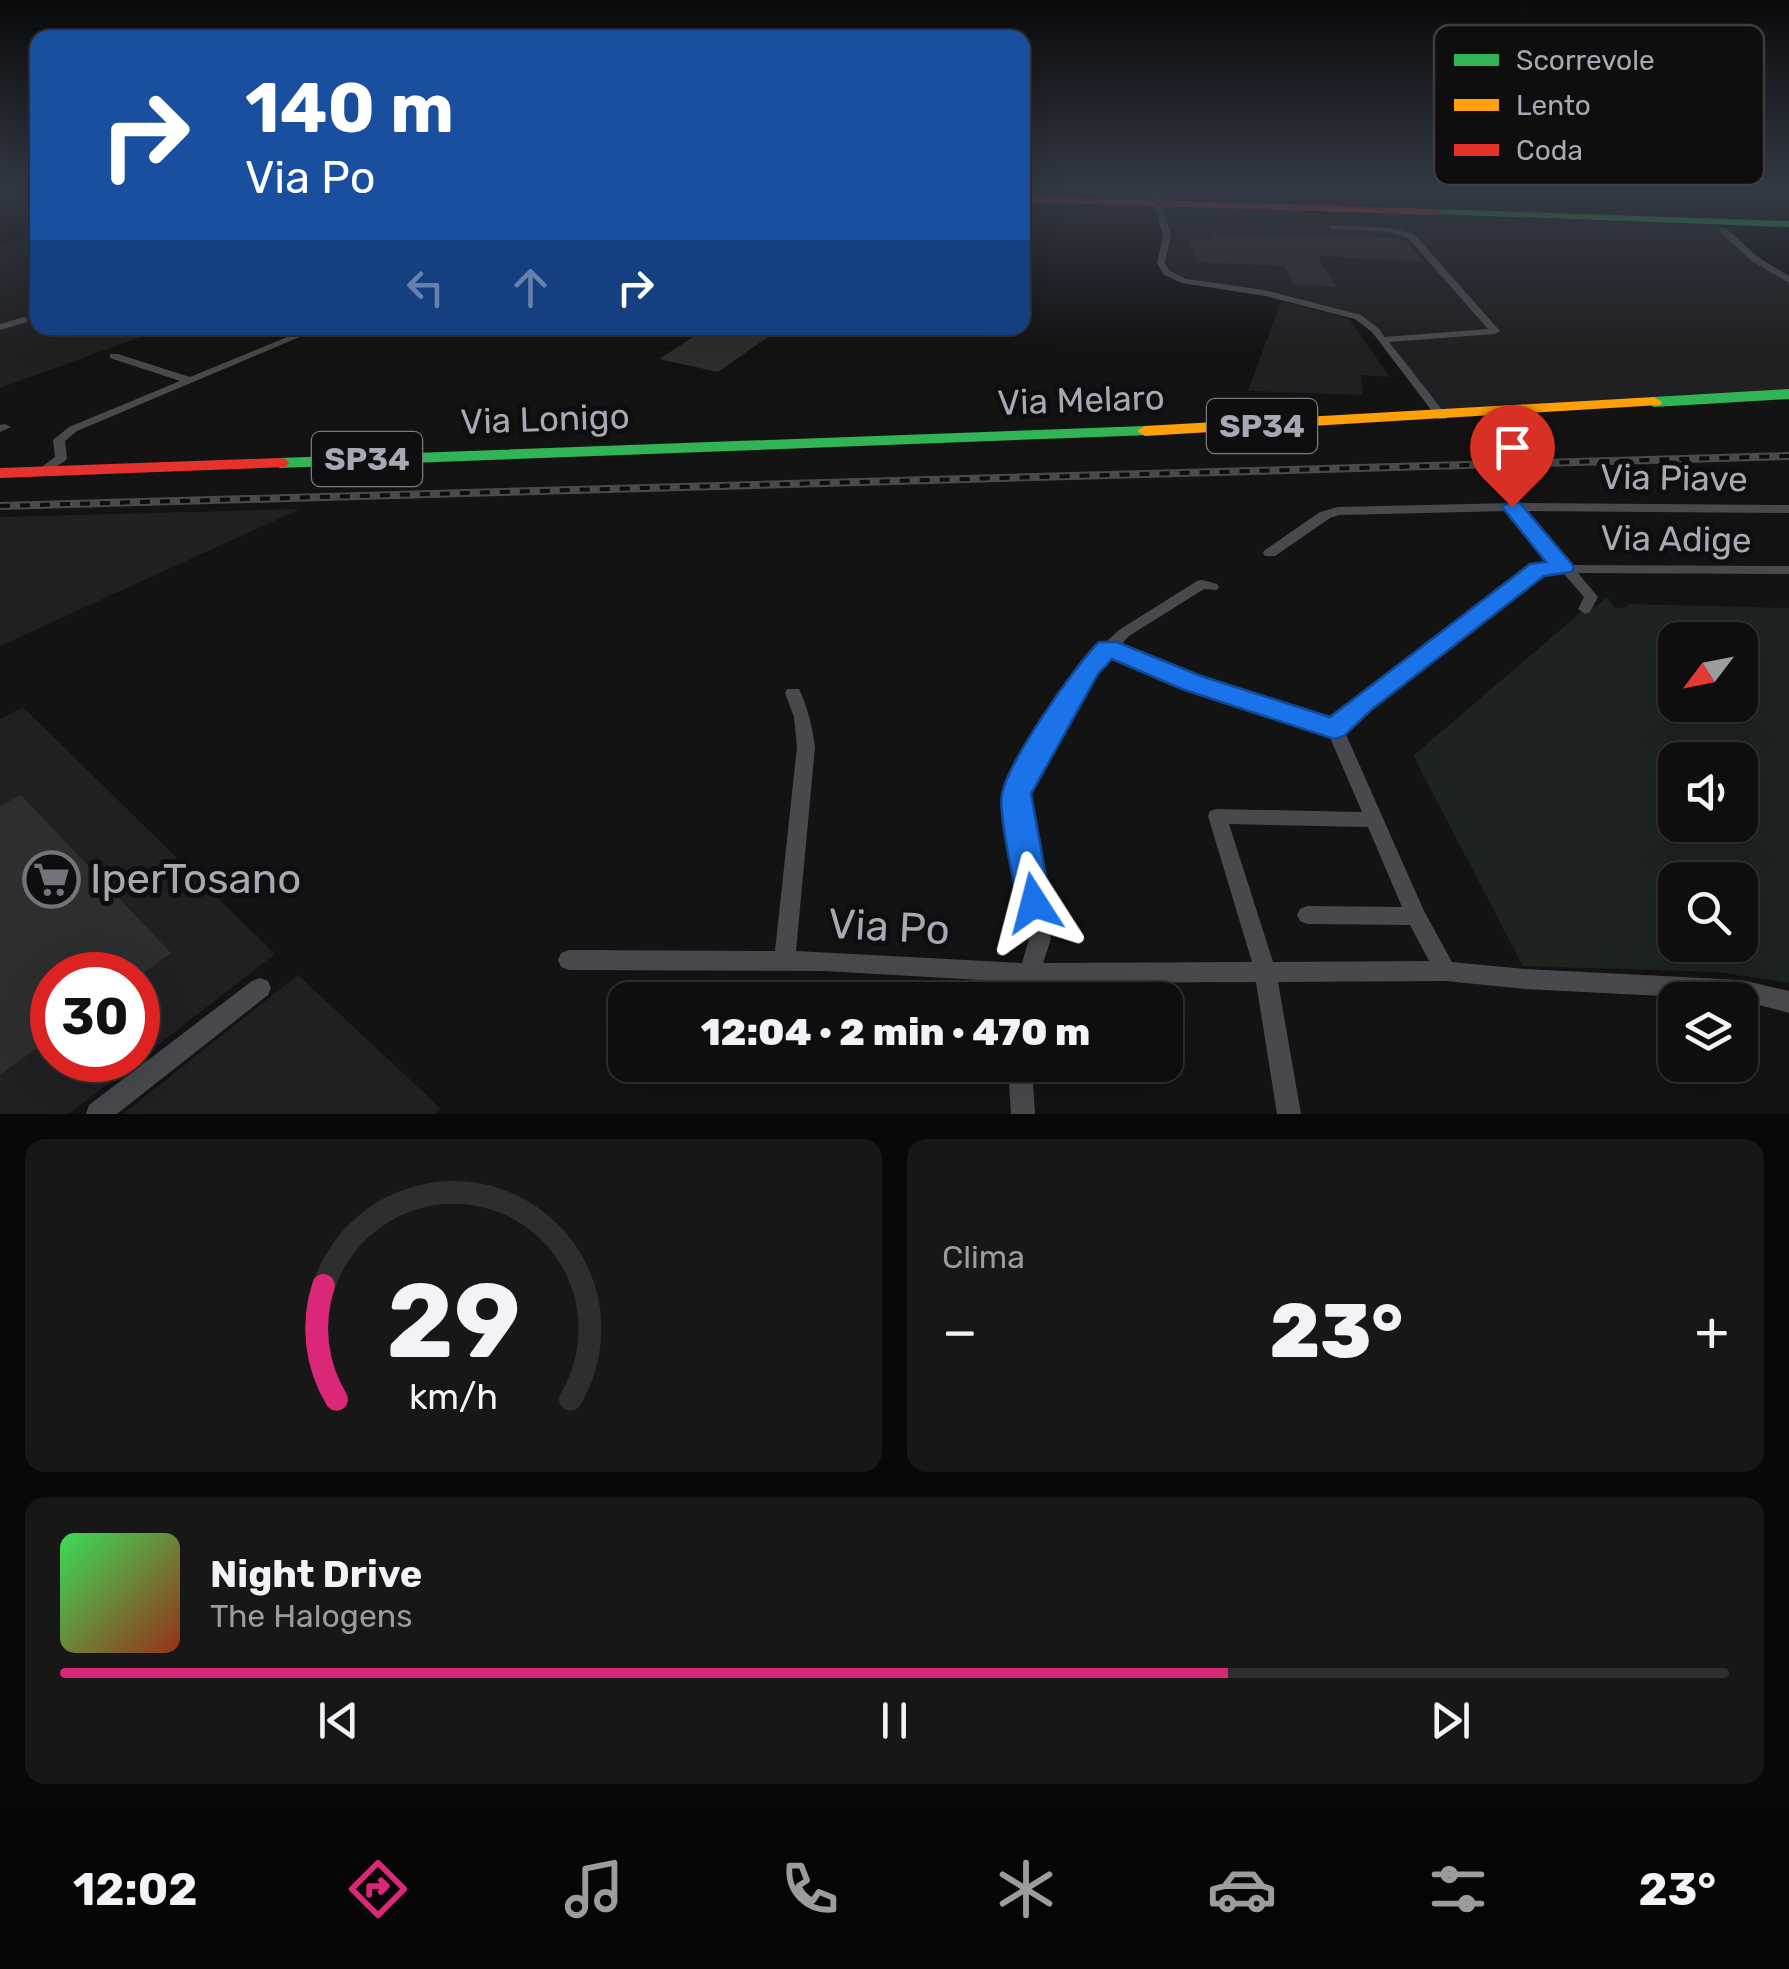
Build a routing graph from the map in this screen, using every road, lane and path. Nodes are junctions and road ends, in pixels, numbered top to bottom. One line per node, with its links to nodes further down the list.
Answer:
1 (1166, 244): 8 (street, bridge)
2 (1418, 244): 8 (street)
3 (1738, 244): 4 (street)
4 (1789, 280)
5 (24, 320): 6 (street)
6 (0, 327)
7 (299, 335): 10 (street)
8 (1383, 342): 12 (street)
9 (114, 356): 10 (street)
10 (189, 380): 14 (street)
11 (1789, 394): 12 (main road, Via Melaro / SP34)
12 (1442, 417): 13 (main road, Via Melaro / SP34)
13 (734, 445): 14 (main road, Via Lonigo / SP34)
14 (41, 472): 15 (main road, Via Lonigo / SP34)
15 (0, 473)
16 (1512, 507): 17 (street, Via Piave); 18 (street, Via Piave); 19 (street)
17 (1789, 510)
18 (1270, 553)
19 (1563, 568): 20 (street, Via Adige); 22 (street); 25 (street)
20 (1789, 570)
21 (1212, 587): 23 (street)
22 (1585, 609)
23 (1108, 648): 25 (street); 33 (street)
24 (793, 693): 30 (street)
25 (1334, 729): 26 (street)
26 (1373, 820): 28 (street); 31 (street)
27 (1308, 914): 28 (street)
28 (1416, 916): 32 (street)
29 (569, 960): 30 (street, Via Po)
30 (785, 960): 33 (street, Via Po)
31 (1265, 970): 32 (street); 33 (street); 40 (street)
32 (1446, 971): 36 (street)
33 (1029, 972): 34 (street)
34 (1026, 982)
35 (260, 988): 38 (street)
36 (1789, 1002)
37 (1021, 1082): 39 (street)
38 (98, 1114)
39 (1023, 1114)
40 (1289, 1114)

